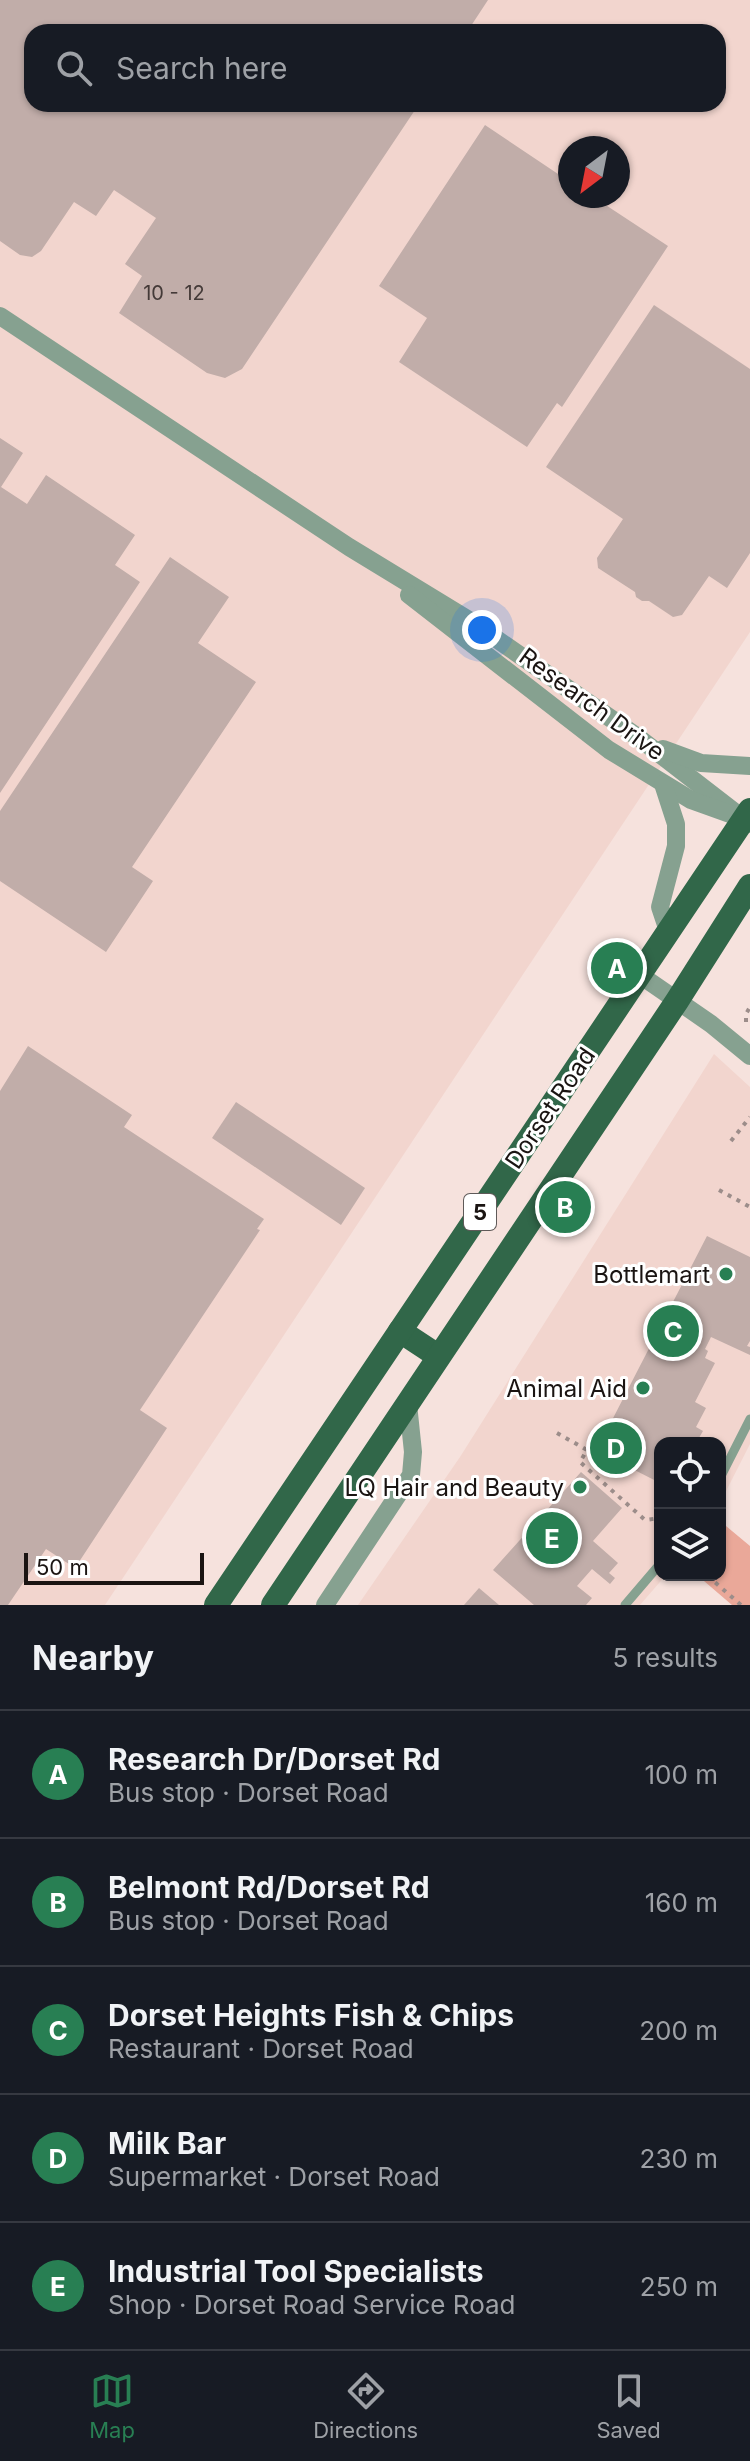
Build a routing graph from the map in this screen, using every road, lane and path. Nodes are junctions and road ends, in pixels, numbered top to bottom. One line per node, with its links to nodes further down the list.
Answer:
1 (0, 316): 2 (street, Research Drive)
2 (349, 547): 3 (street, Research Drive); 5 (street, Research Drive)
3 (639, 738): 4 (street); 6 (street, Research Drive)
4 (750, 766)
5 (663, 784): 6 (street, Research Drive); 9 (street)
6 (748, 818): 9 (main road, Dorset Road / 5)
7 (750, 886): 8 (main road, Dorset Road / 5)
8 (740, 915): 11 (main road, Dorset Road / 5)
9 (668, 931): 10 (main road, Dorset Road / 5)
10 (640, 975): 11 (street); 19 (main road, Dorset Road / 5)
11 (677, 1001): 14 (street); 20 (main road, Dorset Road / 5)
12 (750, 1007): 13 (path)
13 (746, 1022)
14 (750, 1056)
15 (750, 1117): 16 (path)
16 (731, 1141)
17 (719, 1190): 18 (path)
18 (750, 1207)
19 (400, 1331): 20 (main road); 28 (main road, Dorset Road / 5)
20 (438, 1356): 21 (main road, Dorset Road / 5)
21 (408, 1404): 29 (main road, Dorset Road / 5); 30 (street)
22 (750, 1419): 24 (lane)
23 (557, 1433): 25 (path)
24 (726, 1466)
25 (654, 1519)
26 (654, 1571): 31 (lane)
27 (713, 1581): 32 (path)
28 (216, 1605)
29 (273, 1605)
30 (325, 1605)
31 (625, 1605)
32 (741, 1605)

